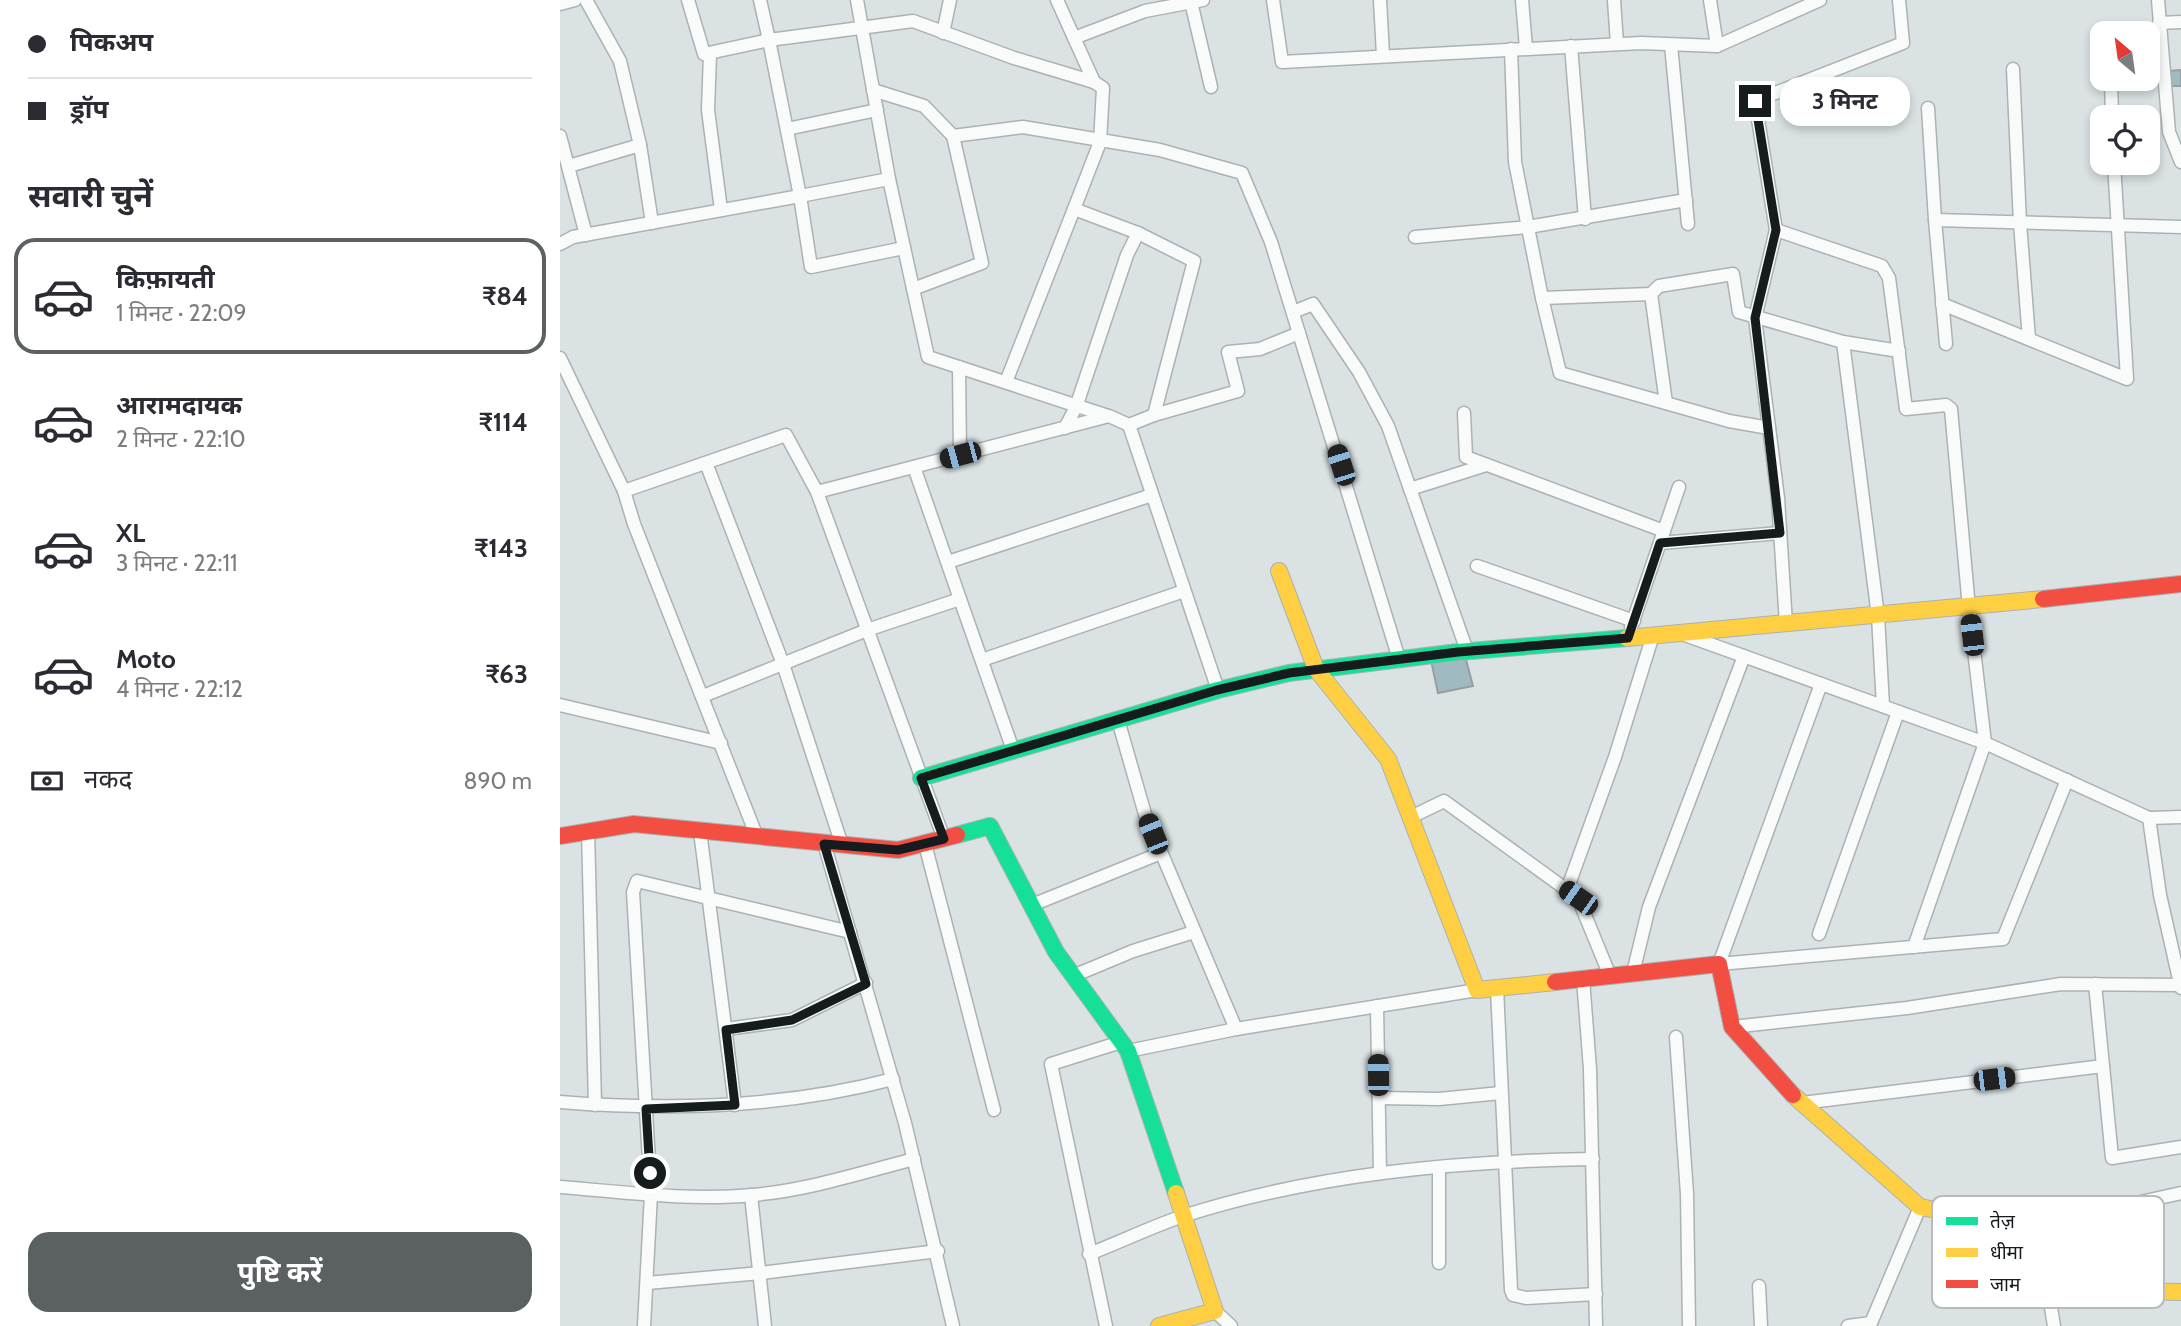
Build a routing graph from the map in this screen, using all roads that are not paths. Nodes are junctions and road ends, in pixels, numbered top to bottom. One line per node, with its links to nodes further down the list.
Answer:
1 (575, 0): 17 (street)
2 (586, 0): 44 (street)
3 (688, 0): 32 (street)
4 (760, 0): 25 (street)
5 (857, 0): 21 (street)
6 (950, 0): 22 (street)
7 (1057, 0): 24 (street)
8 (1273, 0): 33 (street)
9 (1380, 0): 33 (street)
10 (1522, 0): 30 (street)
11 (1614, 0): 26 (street)
12 (1710, 0): 29 (street)
13 (1820, 0): 29 (street)
14 (1899, 0): 61 (street)
15 (2158, 0): 18 (street)
16 (1197, 1): 24 (street); 36 (street)
17 (560, 4)
18 (2159, 21)
19 (2181, 22): 20 (street)
20 (2160, 23)
21 (862, 26): 22 (street); 25 (street); 37 (street)
22 (943, 33): 35 (street)
23 (2160, 35): 45 (street)
24 (1074, 38): 35 (street)
25 (769, 40): 32 (street); 40 (street)
26 (1617, 44): 27 (street); 28 (street)
27 (1671, 44): 29 (street); 50 (street)
28 (1571, 46): 30 (street); 53 (street)
29 (1717, 46)
30 (1526, 48): 31 (street)
31 (1511, 49): 33 (street); 59 (street)
32 (710, 54): 52 (street)
33 (1383, 55)
34 (2013, 69): 56 (street)
35 (1094, 82): 43 (street)
36 (1211, 87)
37 (873, 90): 39 (street); 42 (street)
38 (1928, 108): 54 (street)
39 (877, 110): 40 (street); 48 (street)
40 (787, 129): 49 (street)
41 (560, 136): 46 (street)
42 (953, 136): 43 (street); 67 (street)
43 (1100, 142): 51 (street); 71 (street)
44 (640, 145): 46 (street); 55 (street)
45 (2181, 162)
46 (569, 166): 63 (street)
47 (2114, 175): 58 (street)
48 (889, 180): 49 (street); 66 (street)
49 (800, 196): 52 (street); 66 (street)
50 (1686, 200): 53 (street); 57 (street)
51 (1074, 209): 62 (street); 80 (street)
52 (721, 210): 55 (street)
53 (1586, 219): 59 (street)
54 (1935, 220): 56 (street); 70 (street)
55 (652, 223): 63 (street)
56 (2020, 223): 58 (street); 74 (street)
57 (1688, 224)
58 (2116, 226): 60 (street); 74 (street)
59 (1528, 227): 64 (street); 69 (street)
60 (2181, 227)
61 (1776, 230): 72 (street); 77 (street)
62 (1138, 233): 82 (street); 84 (street)
63 (586, 235): 65 (street)
64 (1415, 237)
65 (560, 244)
66 (904, 247): 67 (street)
67 (913, 289): 79 (street)
68 (1651, 293): 69 (street); 72 (street); 81 (street)
69 (1542, 298): 81 (street)
70 (1942, 304): 74 (street); 76 (street)
71 (1293, 312): 73 (street); 94 (street)
72 (1755, 318): 75 (street); 88 (street)
73 (1299, 333): 84 (street); 116 (street)
74 (2029, 339)
75 (1843, 342): 77 (street); 107 (street)
76 (1946, 344)
77 (1899, 351): 106 (street)
78 (560, 358): 95 (street)
79 (959, 367): 80 (street); 89 (street)
80 (1006, 382): 82 (street)
81 (1666, 403): 88 (street)
82 (1076, 405): 85 (street); 87 (street)
83 (1464, 413): 91 (street)
84 (1154, 415): 86 (street)
85 (1109, 416): 86 (street); 87 (street)
86 (1129, 425): 97 (street)
87 (1065, 428): 89 (street)
88 (1769, 428): 98 (street)
89 (960, 455): 92 (street)
90 (706, 463): 95 (street); 96 (street); 118 (street)
91 (1486, 465): 94 (street); 99 (street)
92 (914, 467): 96 (street); 100 (street)
93 (1679, 486): 99 (street)
94 (1410, 489): 114 (street)
95 (624, 491): 122 (street)
96 (817, 492): 110 (street)
97 (1152, 495): 100 (street); 104 (street)
98 (1780, 533): 99 (street); 109 (street)
99 (1662, 537): 108 (street)
100 (948, 562): 105 (street)
101 (1478, 566): 108 (street)
102 (1279, 571): 119 (street)
103 (2181, 584): 106 (street)
104 (1184, 592): 117 (street); 121 (street)
105 (960, 599): 110 (street); 117 (street)
106 (1969, 608): 107 (street); 128 (street)
107 (1878, 616): 109 (street); 124 (street)
108 (1634, 621): 113 (street)
109 (1786, 624): 111 (street)
110 (867, 630): 118 (street); 130 (street)
111 (1679, 633): 112 (street); 115 (street)
112 (1653, 635): 113 (street); 144 (street)
113 (1628, 638): 114 (street)
114 (1467, 651): 116 (street)
115 (1744, 656): 120 (street); 153 (street)
116 (1399, 659): 119 (street)
117 (982, 660): 129 (street)
118 (783, 664): 122 (street); 142 (street)
119 (1316, 670): 121 (street); 132 (street)
120 (1821, 684): 124 (street); 152 (street)
121 (1217, 690): 126 (street)
122 (703, 696): 127 (street)
123 (560, 705): 127 (street)
124 (1883, 706): 125 (street)
125 (1898, 712): 128 (street); 150 (street)
126 (1118, 720): 129 (street); 143 (street)
127 (721, 743): 138 (street)
128 (1985, 743): 131 (street); 151 (street)
129 (1013, 750): 130 (street)
130 (921, 778): 139 (street)
131 (2067, 780): 133 (street); 151 (street)
132 (1411, 817): 144 (street); 161 (street)
133 (2149, 817): 134 (street); 147 (street)
134 (2181, 817)
135 (588, 831): 136 (street); 137 (street); 174 (street)
136 (700, 831): 138 (street); 145 (street)
137 (560, 836)
138 (757, 837): 140 (street)
139 (944, 839): 141 (street); 146 (street)
140 (824, 844): 142 (street); 148 (street)
141 (925, 844): 142 (street); 177 (street)
142 (842, 845)
143 (1161, 853): 146 (street); 149 (street)
144 (1567, 890): 155 (street)
145 (707, 896): 148 (street); 165 (street); 176 (street)
146 (1032, 905): 154 (street)
147 (2175, 930): 159 (street)
148 (850, 932): 157 (street)
149 (1194, 932): 154 (street); 164 (street)
150 (1819, 934)
151 (1914, 947): 152 (street)
152 (1719, 964): 153 (street); 163 (street)
153 (1633, 973): 155 (street)
154 (1073, 976): 167 (street)
155 (1610, 976): 156 (street)
156 (1583, 979): 160 (street); 180 (street)
157 (866, 984): 165 (street); 169 (street)
158 (2095, 984): 159 (street); 163 (street); 168 (street)
159 (2181, 987)
160 (1497, 988): 161 (street); 170 (street)
161 (1477, 990): 162 (street)
162 (1377, 1006): 164 (street); 171 (street)
163 (1732, 1027): 173 (street)
164 (1236, 1029): 167 (street)
165 (726, 1030): 175 (street)
166 (1676, 1037): 207 (street)
167 (1124, 1047): 189 (street); 191 (street)
168 (2103, 1066): 173 (street); 178 (street)
169 (893, 1079): 175 (street); 179 (street)
170 (1501, 1093): 171 (street); 181 (street)
171 (1378, 1098): 183 (street)
172 (560, 1102): 174 (street)
173 (1802, 1103): 187 (street)
174 (594, 1105): 176 (street)
175 (735, 1105): 176 (street)
176 (646, 1109): 185 (street)
177 (994, 1110)
178 (2181, 1147)
179 (914, 1158): 186 (street); 190 (street)
180 (1593, 1159): 181 (street); 196 (street)
181 (1504, 1160): 182 (street); 196 (street)
182 (1438, 1168): 183 (street); 192 (street)
183 (1380, 1173): 189 (street)
184 (560, 1187): 185 (street)
185 (651, 1194): 186 (street); 194 (street)
186 (751, 1195): 193 (street)
187 (1920, 1207): 188 (street); 209 (street)
188 (1932, 1209)
189 (1183, 1216): 191 (street); 198 (street)
190 (938, 1251): 193 (street); 199 (street)
191 (1089, 1254): 203 (street)
192 (1439, 1263)
193 (761, 1273): 194 (street); 201 (street)
194 (647, 1283): 200 (street)
195 (1759, 1286): 208 (street)
196 (1596, 1294): 206 (street)
197 (2048, 1308): 210 (street)
198 (1215, 1311): 204 (street); 205 (street)
199 (953, 1324): 202 (street)
200 (644, 1326)
201 (765, 1326)
202 (938, 1326)
203 (1106, 1326)
204 (1159, 1326)
205 (1231, 1326)
206 (1596, 1326)
207 (1689, 1326)
208 (1761, 1326)
209 (1848, 1326)
210 (2054, 1326)

